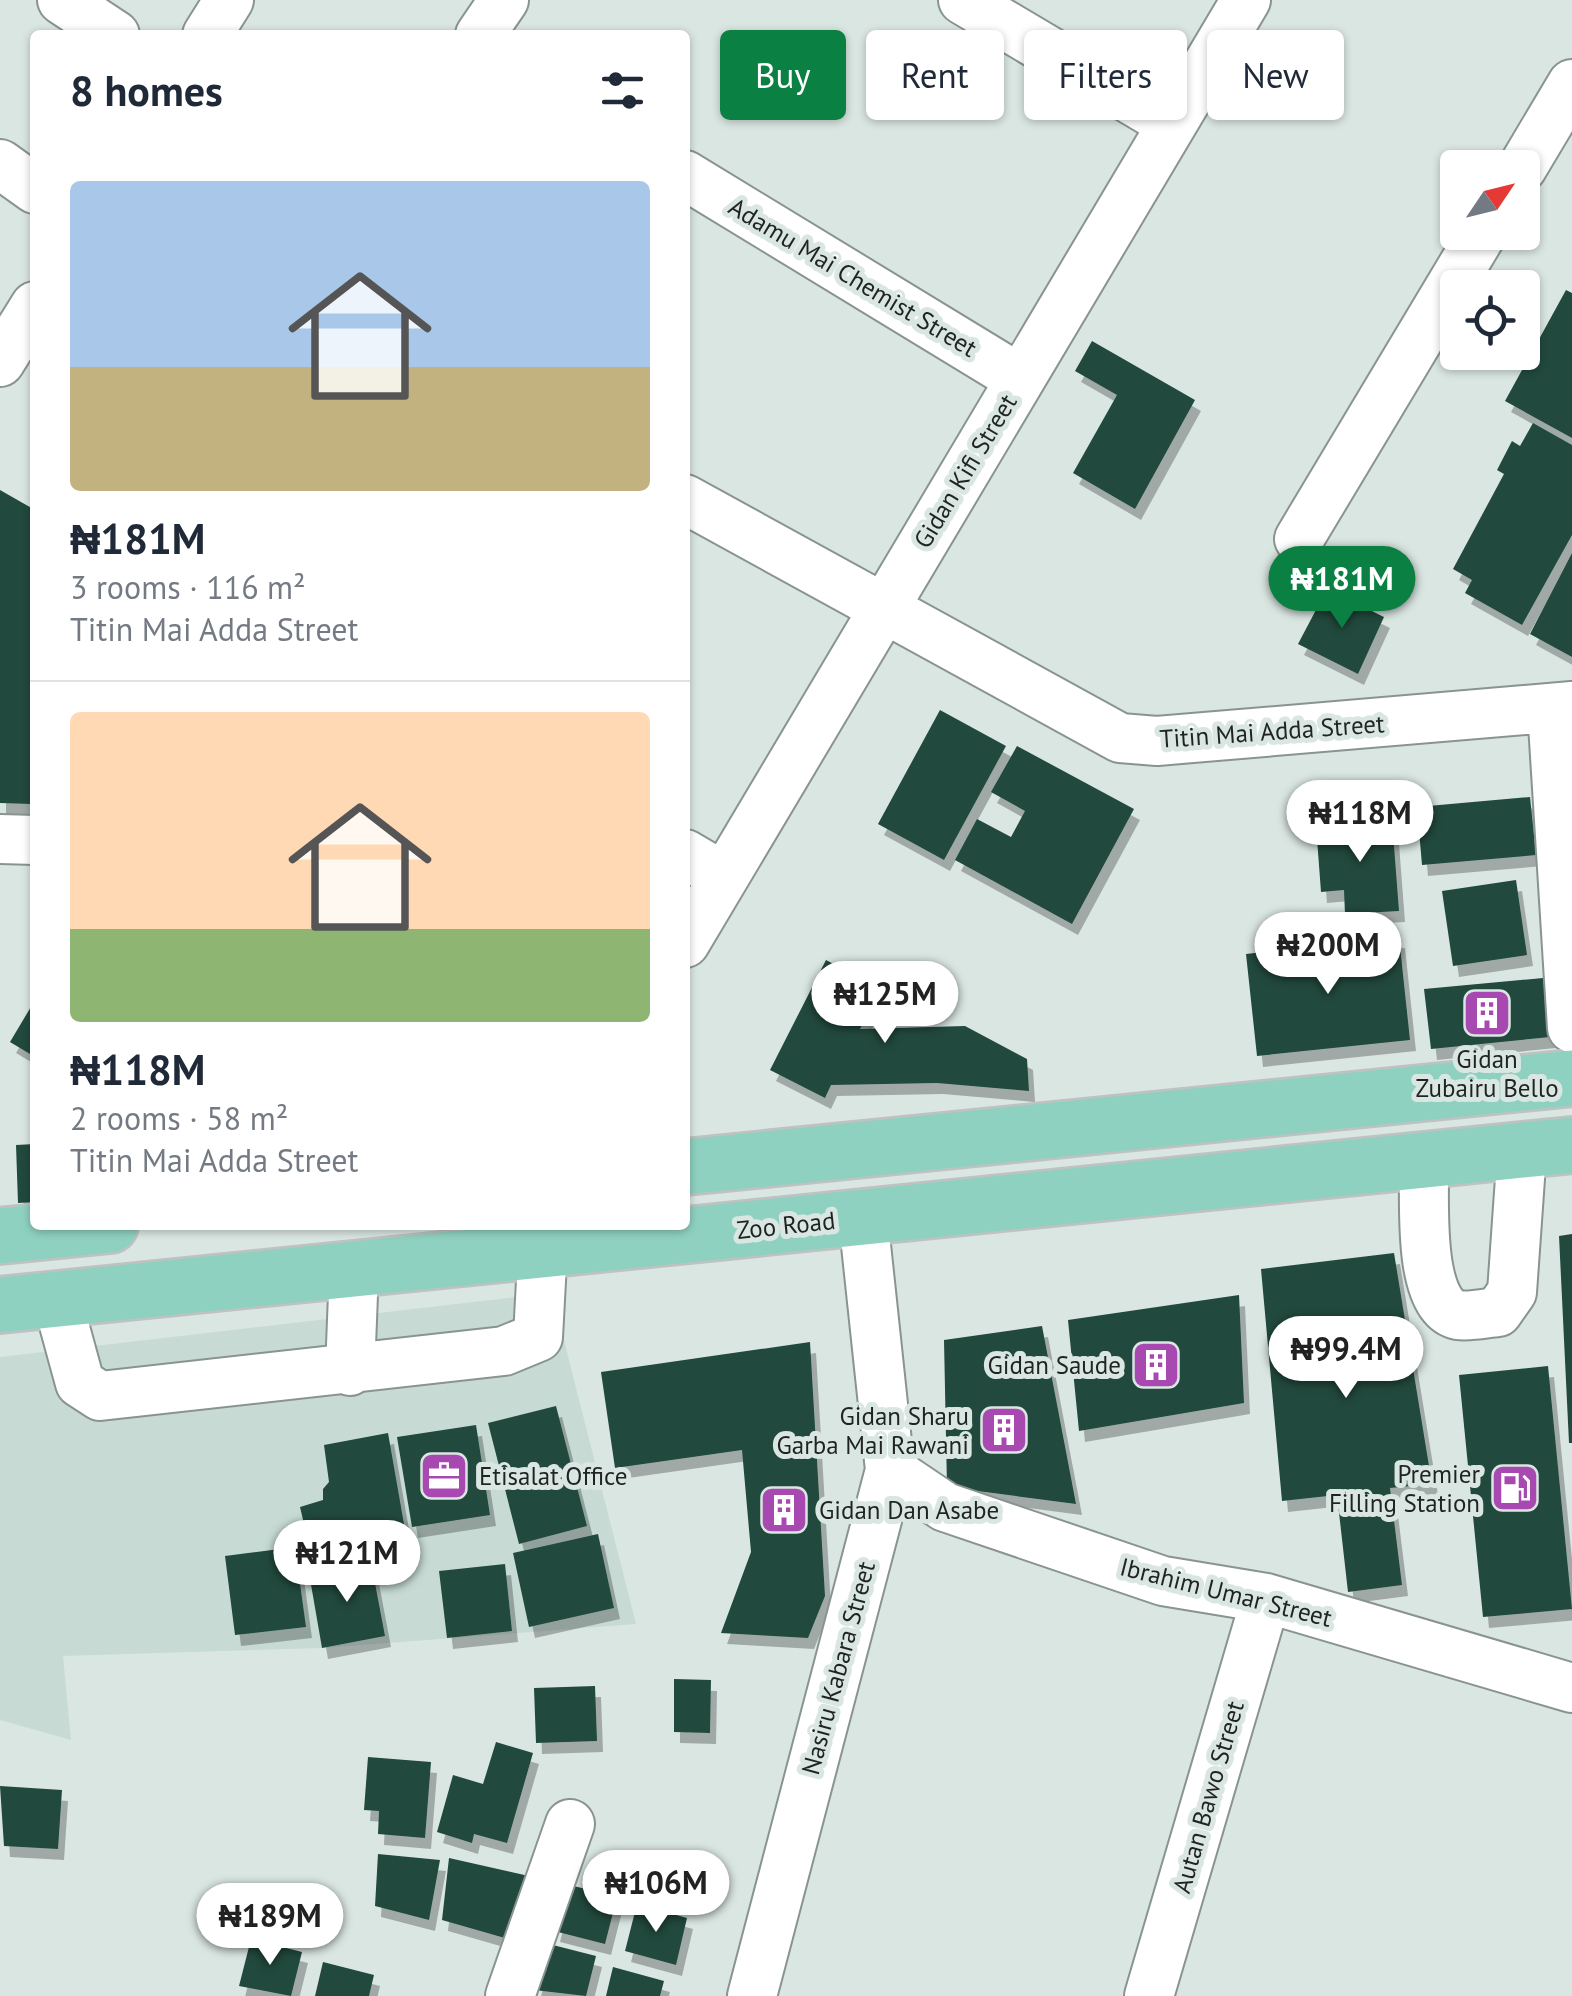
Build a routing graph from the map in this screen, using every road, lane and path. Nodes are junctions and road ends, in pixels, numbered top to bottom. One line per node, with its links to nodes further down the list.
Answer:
1 (62, 0): 6 (street)
2 (229, 0): 7 (street)
3 (504, 0): 8 (street)
4 (963, 0): 10 (street)
5 (1246, 0): 10 (street, Gidan Kifi Street)
6 (107, 30)
7 (210, 30)
8 (483, 30)
9 (1572, 84): 11 (street)
10 (1172, 124): 18 (street, Gidan Kifi Street)
11 (1533, 150)
12 (0, 164): 14 (street)
13 (690, 178): 18 (street, Adamu Mai Chemist Street)
14 (30, 185)
15 (1472, 250): 20 (street)
16 (30, 314): 17 (street)
17 (0, 362)
18 (1020, 379): 21 (street, Gidan Kifi Street)
19 (690, 503): 21 (street, Titin Mai Adda Street)
20 (1299, 539)
21 (883, 610): 22 (street, Titin Mai Adda Street); 25 (street, Gidan Kifi Street)
22 (1562, 707): 27 (street)
23 (0, 839): 24 (street)
24 (30, 840)
25 (704, 866): 26 (street, Gidan Kifi Street)
26 (690, 923)
27 (1572, 1028)
28 (1572, 1078): 31 (main road)
29 (1547, 1147): 30 (main road, Zoo Road); 30 (street)
30 (1424, 1160): 32 (main road, Zoo Road)
31 (690, 1166)
32 (863, 1217): 33 (main road, Zoo Road); 42 (street, Nasiru Kabara Street)
33 (690, 1228)
34 (60, 1230): 36 (main road)
35 (656, 1230): 37 (main road, Zoo Road)
36 (0, 1236)
37 (544, 1237): 38 (main road, Zoo Road); 41 (street)
38 (354, 1268): 39 (main road, Zoo Road); 41 (street)
39 (58, 1299): 40 (main road, Zoo Road); 41 (street)
40 (0, 1305)
41 (350, 1370)
42 (890, 1470): 43 (street, Ibrahim Umar Street); 47 (street, Nasiru Kabara Street)
43 (1266, 1598): 44 (street, Ibrahim Umar Street); 48 (street, Autan Bawo Street)
44 (1572, 1688)
45 (570, 1824): 46 (street)
46 (510, 1996)
47 (752, 1996)
48 (1149, 1996)

